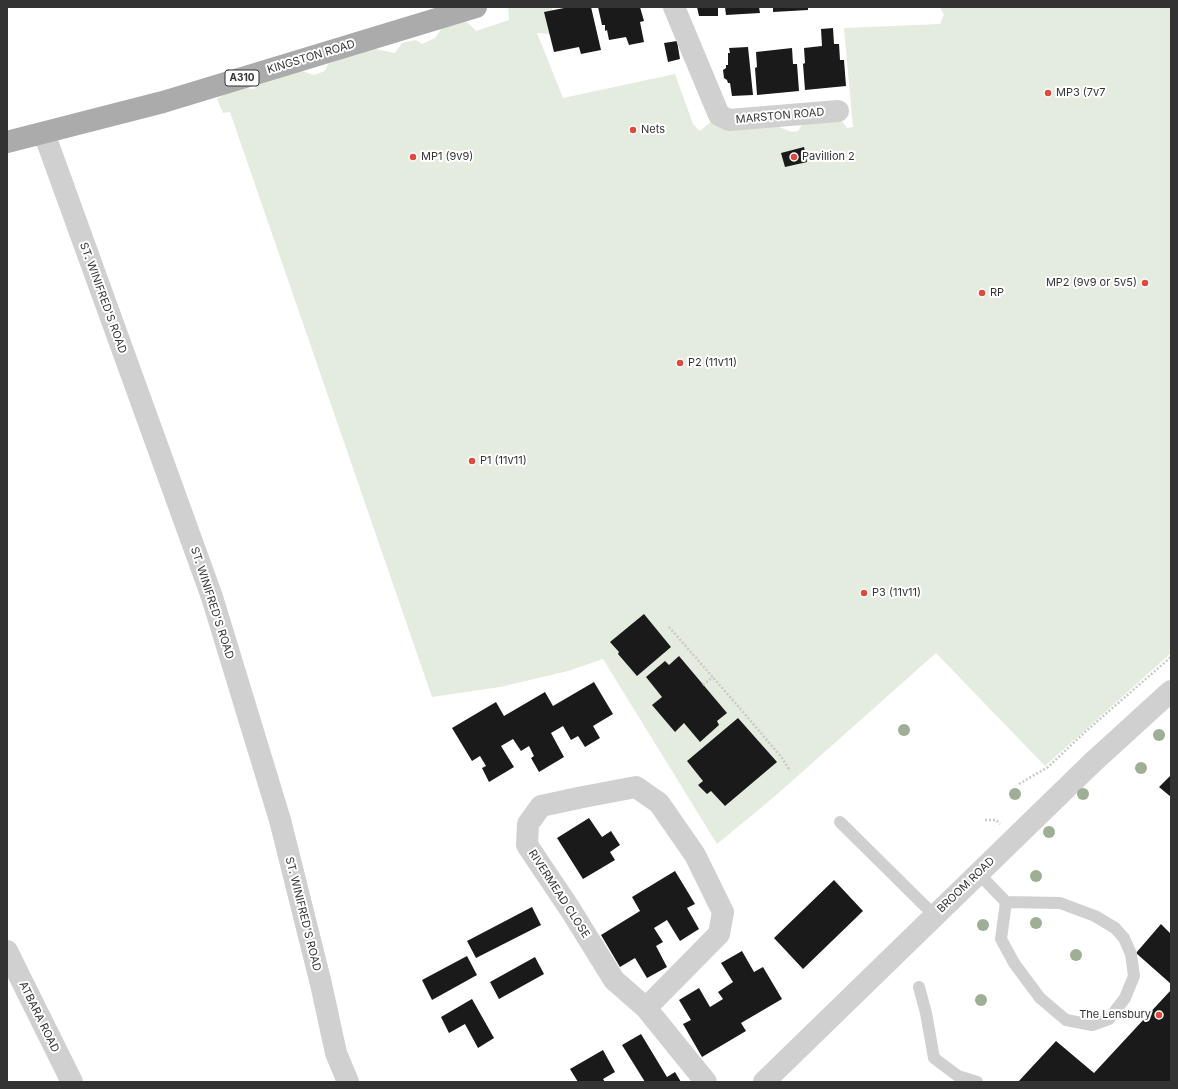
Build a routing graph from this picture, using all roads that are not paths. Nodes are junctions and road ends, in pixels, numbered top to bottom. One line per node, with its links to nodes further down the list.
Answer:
1 (476, 7): 4 (main road, KINGSTON ROAD / A310)
2 (674, 7): 3 (street, MARSTON ROAD)
3 (838, 111)
4 (44, 133): 5 (main road, KINGSTON ROAD / A310); 15 (street, ST. WINIFRED'S ROAD)
5 (7, 142)
6 (1171, 691): 8 (street, BROOM ROAD)
7 (840, 822): 10 (lane)
8 (979, 874): 9 (lane); 10 (street, BROOM ROAD)
9 (1006, 902): 9 (lane)
10 (935, 916): 17 (street, BROOM ROAD)
11 (7, 951): 14 (street, ATBARA ROAD)
12 (919, 987): 18 (lane)
13 (646, 1008): 13 (street, RIVERMEAD CLOSE); 16 (street, RIVERMEAD CLOSE)
14 (72, 1082)
15 (348, 1082)
16 (706, 1082)
17 (764, 1082)
18 (977, 1082)

